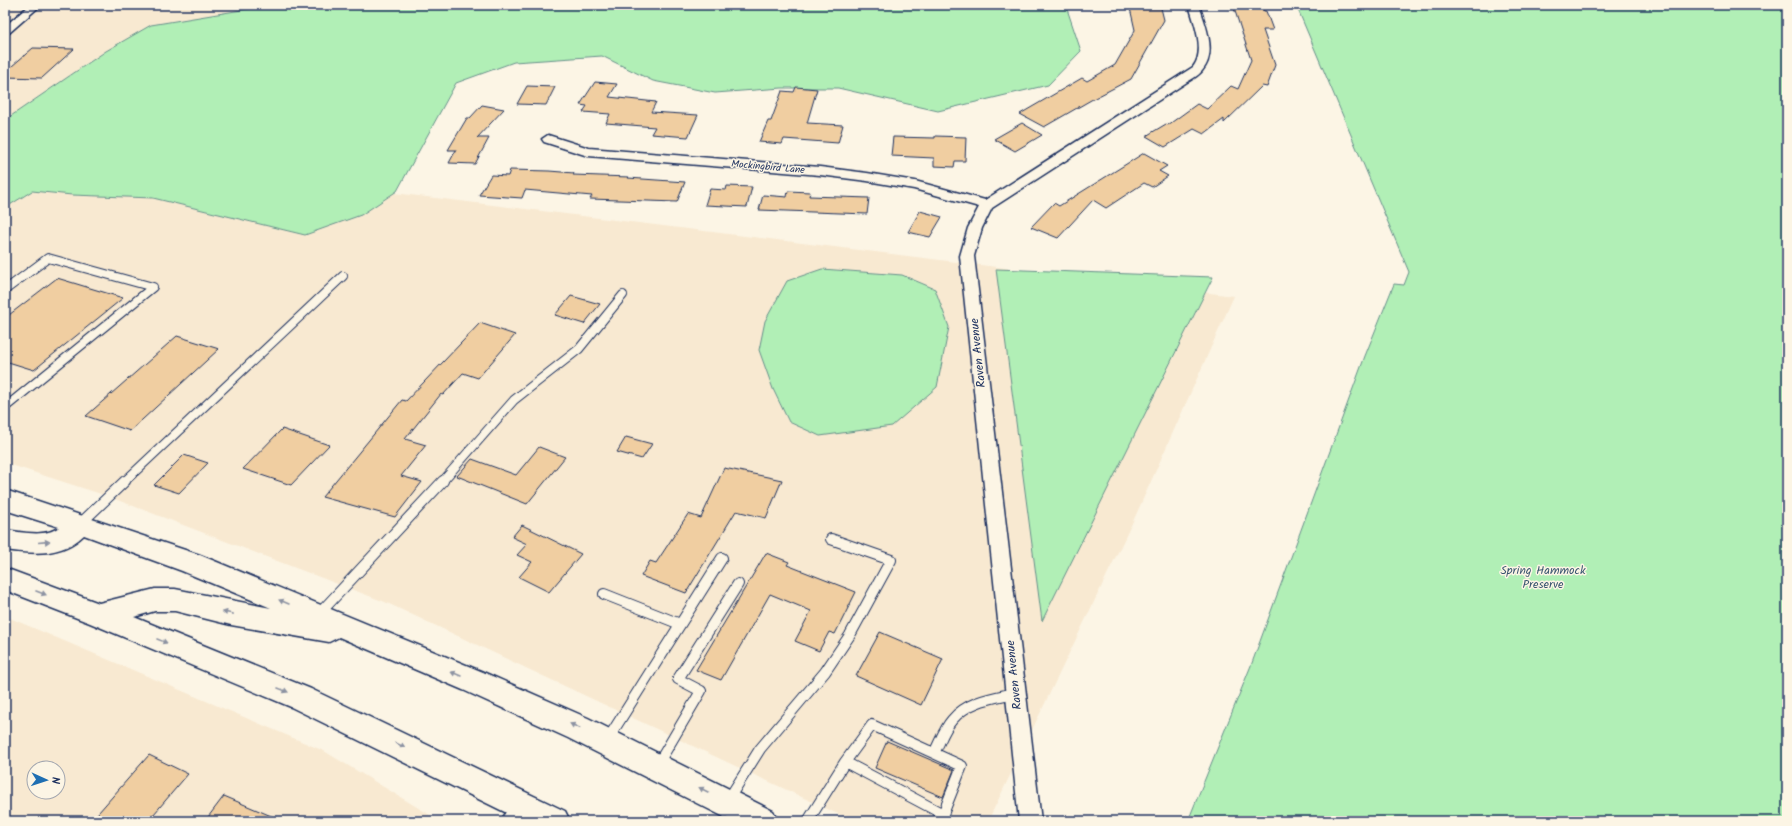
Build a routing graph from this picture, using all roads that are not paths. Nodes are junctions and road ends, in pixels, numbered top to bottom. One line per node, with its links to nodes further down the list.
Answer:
1 (36, 5): 3 (street)
2 (1194, 5): 5 (street, Raven Avenue)
3 (5, 31)
4 (548, 139): 5 (street, Mockingbird Lane)
5 (987, 205): 22 (street, Raven Avenue)
6 (343, 276): 11 (lane)
7 (5, 290): 9 (lane)
8 (623, 295): 19 (lane)
9 (6, 406)
10 (5, 500): 11 (main road)
11 (80, 524): 13 (main road, one-way to 11); 19 (main road, one-way to 11)
12 (831, 539): 27 (lane)
13 (5, 540)
14 (722, 558): 20 (lane)
15 (5, 579): 18 (main road, one-way to 18)
16 (738, 584): 26 (lane)
17 (604, 594): 20 (lane)
18 (99, 615): 21 (main road, one-way to 18); 28 (main road, one-way to 28)
19 (318, 616): 21 (main road)
20 (680, 624): 23 (lane)
21 (364, 635): 23 (main road, one-way to 21)
22 (1016, 693): 24 (lane); 32 (street, Raven Avenue)
23 (606, 742): 26 (main road)
24 (934, 753): 25 (lane); 25 (lane)
25 (845, 762): 31 (lane)
26 (656, 766): 27 (main road, one-way to 26)
27 (727, 802): 30 (main road)
28 (512, 812): 29 (main road)
29 (555, 821)
30 (763, 821)
31 (808, 821)
32 (1030, 821)

